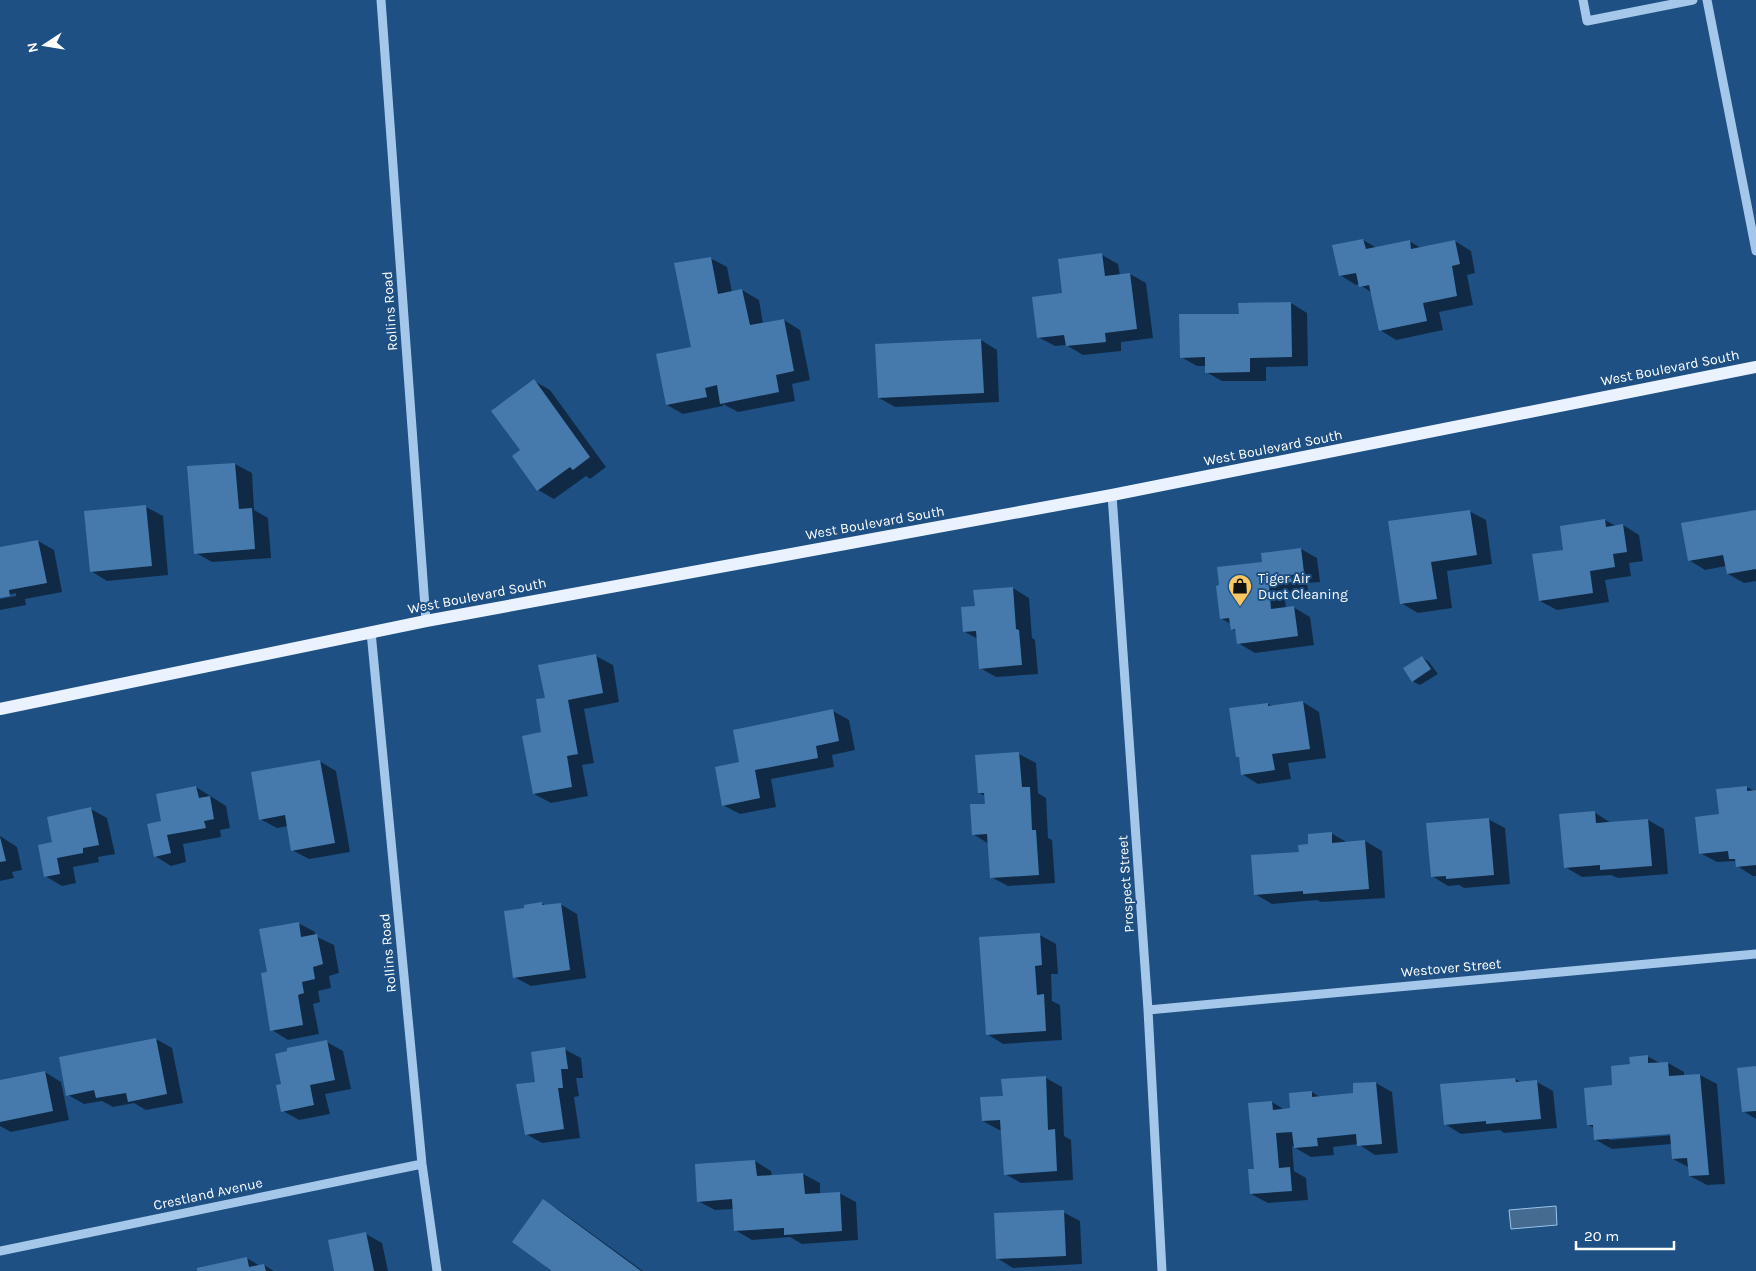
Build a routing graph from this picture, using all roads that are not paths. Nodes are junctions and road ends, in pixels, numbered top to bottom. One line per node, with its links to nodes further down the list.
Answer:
1 (381, 0): 8 (street, Rollins Road)
2 (1583, 0): 3 (street)
3 (1693, 0)
4 (1707, 0): 5 (street)
5 (1756, 251)
6 (1756, 366): 7 (main road, West Boulevard South)
7 (1112, 495): 8 (main road, West Boulevard South); 12 (street, Prospect Street)
8 (426, 621): 9 (main road, West Boulevard South)
9 (371, 632): 10 (main road, West Boulevard South); 13 (street, Rollins Road)
10 (0, 709)
11 (1756, 954): 12 (street, Westover Street)
12 (1148, 1010): 16 (street, Prospect Street)
13 (422, 1164): 14 (street, Crestland Avenue); 15 (street, Rollins Road)
14 (0, 1251)
15 (437, 1271)
16 (1162, 1271)

